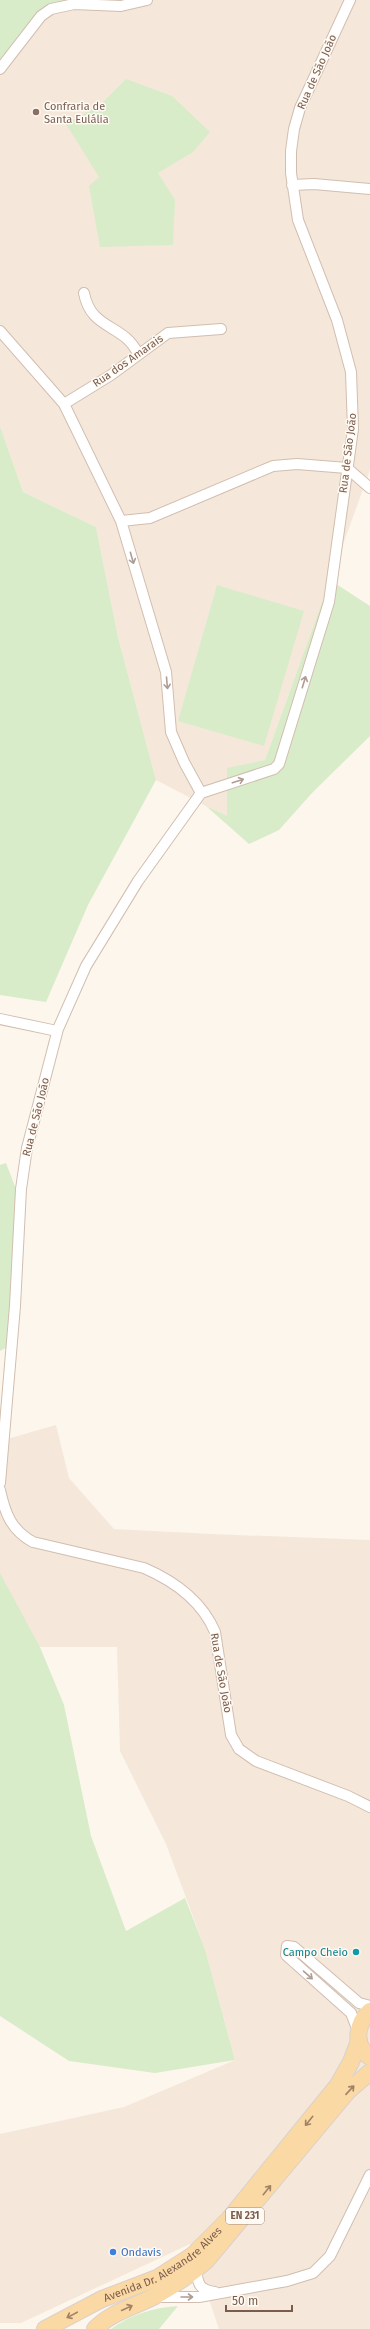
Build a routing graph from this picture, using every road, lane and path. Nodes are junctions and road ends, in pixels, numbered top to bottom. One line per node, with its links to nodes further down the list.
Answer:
1 (147, 0): 3 (street)
2 (350, 0): 4 (street, Rua de São João)
3 (0, 69)
4 (292, 185): 5 (street); 11 (street, Rua de São João)
5 (370, 189)
6 (84, 293): 9 (street)
7 (221, 328): 9 (street, Rua dos Amarais)
8 (0, 331): 10 (street)
9 (138, 354): 10 (street, Rua dos Amarais)
10 (64, 404): 13 (street)
11 (347, 468): 12 (street); 13 (street); 14 (street, Rua de São João, one-way to 11)
12 (370, 488)
13 (121, 521): 14 (street, one-way to 14)
14 (201, 793): 16 (street, Rua de São João)
15 (0, 1019): 16 (street)
16 (57, 1031): 17 (street, Rua de São João)
17 (0, 1483)
18 (0, 1490): 19 (street, Rua de São João)
19 (370, 1807)
20 (370, 2006): 22 (street, one-way to 22)
21 (370, 2010): 22 (main road, EN 231)
22 (358, 2036): 23 (main road); 29 (main road, Avenida Dr. Alexandre Alves / EN 231, one-way to 29)
23 (370, 2057)
24 (370, 2072): 26 (main road, Avenida Dr. Alexandre Alves / EN 231, one-way to 24)
25 (370, 2175): 27 (street)
26 (196, 2270): 27 (street); 28 (main road, Avenida Dr. Alexandre Alves / EN 231)
27 (221, 2293): 28 (street, one-way to 27)
28 (154, 2297): 30 (main road, Avenida Dr. Alexandre Alves / EN 231, one-way to 28)
29 (45, 2329)
30 (95, 2329)

